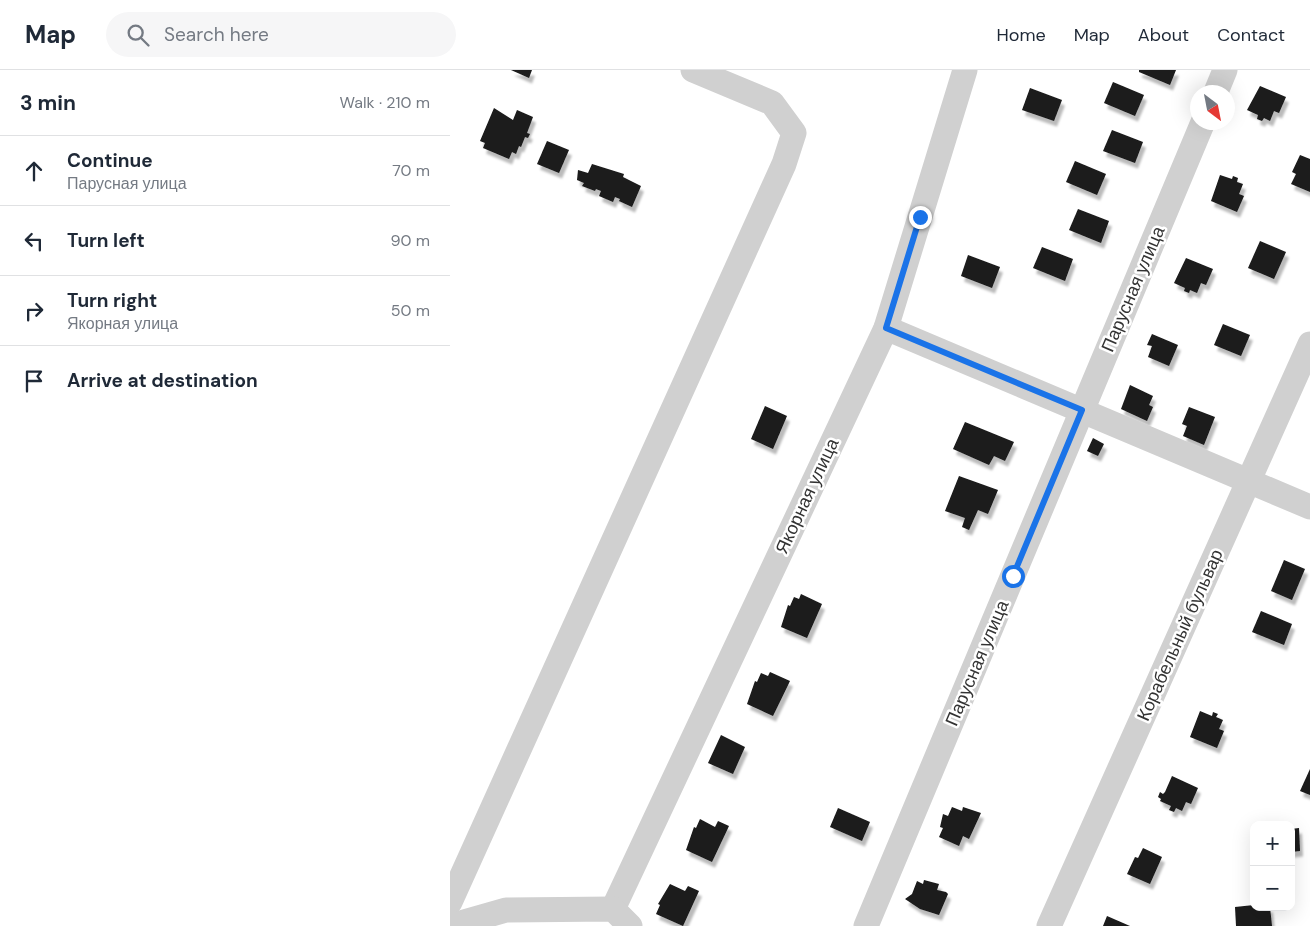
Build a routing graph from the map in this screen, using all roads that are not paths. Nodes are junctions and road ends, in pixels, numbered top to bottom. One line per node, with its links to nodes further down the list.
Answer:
1 (693, 70): 11 (street)
2 (965, 70): 6 (street, Якорная улица)
3 (1225, 70): 4 (street)
4 (1219, 85)
5 (1200, 130): 8 (street, Парусная улица)
6 (886, 328): 8 (street); 12 (street, Якорная улица)
7 (1310, 344): 9 (street, Корабельный бульвар)
8 (1082, 410): 9 (street); 14 (street, Парусная улица)
9 (1249, 481): 10 (street); 15 (street, Корабельный бульвар)
10 (1310, 507)
11 (450, 902)
12 (622, 918): 13 (street)
13 (450, 926)
14 (866, 926)
15 (1049, 926)

